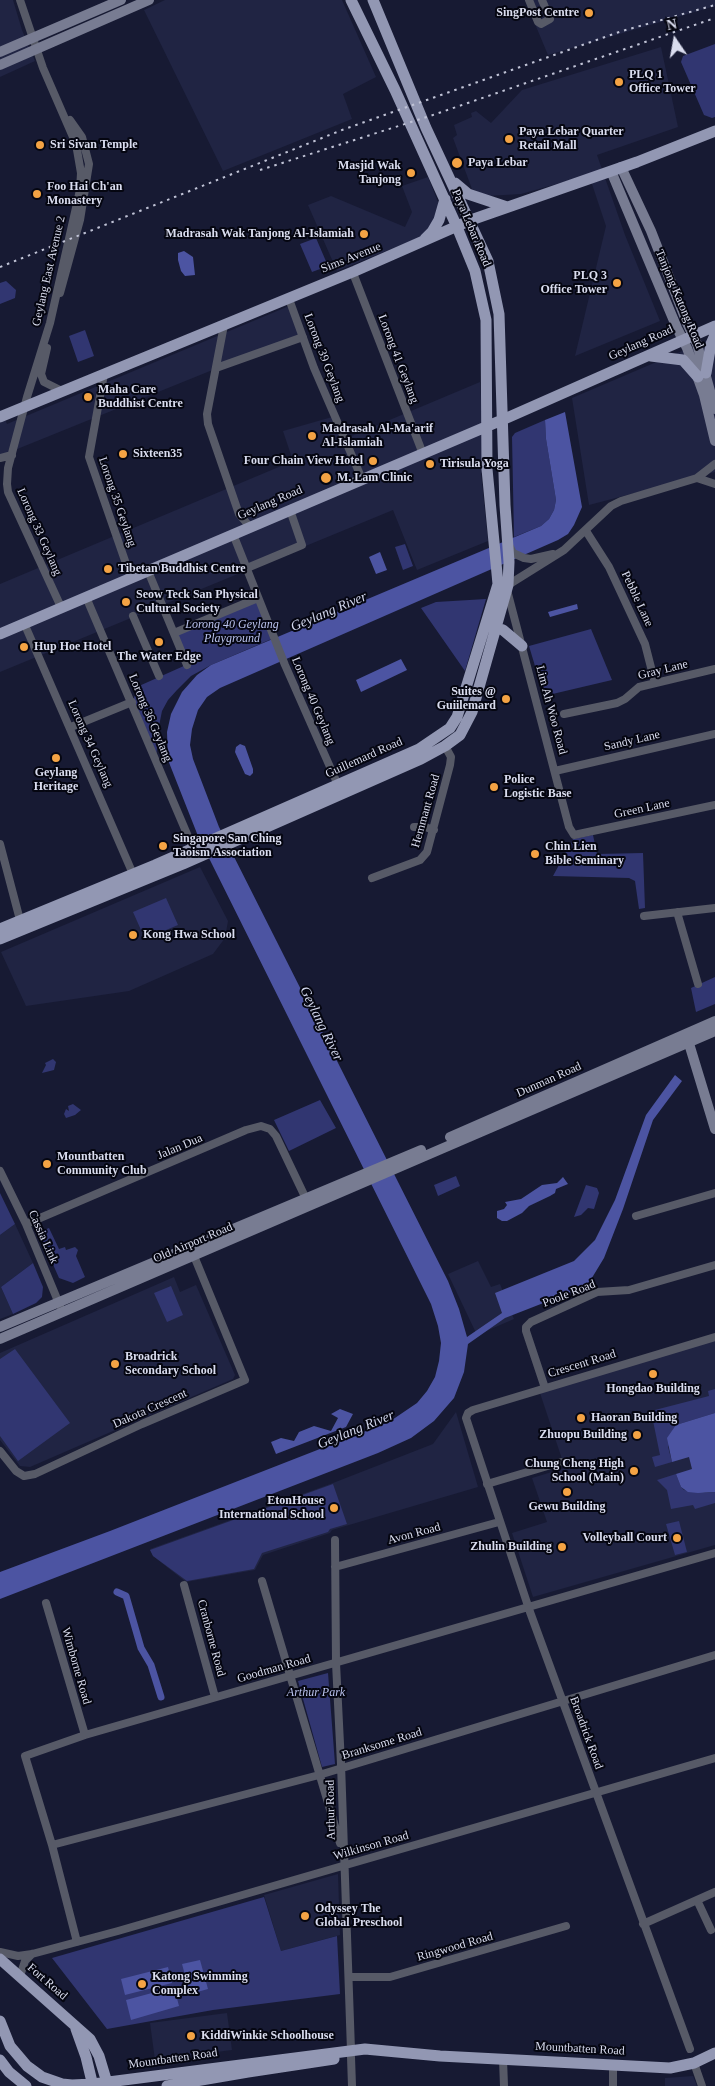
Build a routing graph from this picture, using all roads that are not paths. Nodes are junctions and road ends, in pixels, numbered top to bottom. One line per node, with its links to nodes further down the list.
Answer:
1 (20, 0): 8 (street, Geylang East Avenue 2)
2 (121, 0): 8 (main road)
3 (149, 0): 9 (main road)
4 (351, 0): 16 (main road, Paya Lebar Road)
5 (372, 0): 15 (main road, Paya Lebar Road)
6 (530, 0): 7 (street)
7 (542, 0)
8 (32, 38): 9 (street, Geylang East Avenue 2); 10 (main road)
9 (36, 49): 11 (main road); 12 (street, Geylang East Avenue 2)
10 (0, 52)
11 (0, 65)
12 (63, 112): 32 (street, Geylang East Avenue 2); 33 (street, Geylang East Avenue 2)
13 (715, 132): 14 (main road, Sims Avenue)
14 (616, 169): 17 (main road, Sims Avenue); 27 (main road, Tanjong Katong Road)
15 (453, 182): 17 (main road); 18 (main road, Paya Lebar Road)
16 (445, 199): 19 (main road, Paya Lebar Road); 20 (main road)
17 (507, 207): 18 (main road, Sims Avenue)
18 (471, 220): 19 (main road, Sims Avenue); 36 (main road, Paya Lebar Road)
19 (457, 227): 20 (main road, Sims Avenue); 37 (main road, Paya Lebar Road)
20 (419, 244): 21 (main road, Sims Avenue)
21 (353, 273): 22 (main road, Sims Avenue); 39 (street, Lorong 41 Geylang)
22 (289, 299): 23 (main road, Sims Avenue); 26 (street, Lorong 39 Geylang)
23 (224, 325): 29 (street); 30 (main road, Sims Avenue)
24 (715, 326): 27 (main road, Geylang Road)
25 (715, 335): 31 (main road)
26 (303, 337): 29 (street); 44 (street, Lorong 39 Geylang)
27 (688, 338): 28 (main road, Geylang Road); 31 (main road, Tanjong Katong Road)
28 (646, 356): 31 (main road); 36 (main road, Geylang Road)
29 (216, 368): 47 (street)
30 (104, 374): 32 (main road, Sims Avenue); 54 (street, Lorong 35 Geylang)
31 (702, 375): 34 (main road, Tanjong Katong Road); 38 (main road, Tanjong Katong Road)
32 (62, 391): 33 (main road, Sims Avenue)
33 (25, 406): 35 (main road, Sims Avenue); 40 (street, Lorong 33 Geylang)
34 (715, 409)
35 (0, 416)
36 (502, 419): 37 (main road, Geylang Road); 50 (main road, Guillemard Road)
37 (485, 426): 39 (main road, Geylang Road); 75 (main road, Guillemard Road)
38 (715, 441)
39 (423, 454): 44 (main road, Geylang Road)
40 (12, 455): 41 (street); 58 (street, Lorong 33 Geylang)
41 (0, 458)
42 (715, 464): 43 (street, Guillemard Road)
43 (697, 478): 45 (street); 48 (street, Guillemard Road)
44 (362, 480): 46 (main road, Geylang Road)
45 (715, 484)
46 (290, 510): 47 (main road, Geylang Road); 52 (street)
47 (250, 526): 49 (main road, Geylang Road)
48 (586, 531): 51 (street, Guillemard Road); 68 (street, Pebble Lane)
49 (233, 534): 52 (street, Lorong 40 Geylang); 53 (main road, Geylang Road)
50 (507, 535): 51 (street, Guillemard Road); 55 (main road, Guillemard Road)
51 (564, 550): 55 (street, Guillemard Road)
52 (246, 568): 57 (street, Lorong 40 Geylang)
53 (148, 571): 54 (main road, Geylang Road); 62 (street)
54 (131, 578): 56 (main road, Geylang Road)
55 (508, 587): 61 (main road, Guillemard Road); 64 (street, Lim Ah Woo Road)
56 (86, 597): 58 (main road, Geylang Road); 69 (street, Lorong 36 Geylang)
57 (258, 598): 62 (street); 75 (street, Lorong 40 Geylang)
58 (61, 607): 60 (main road, Geylang Road)
59 (133, 616): 67 (street)
60 (24, 623): 63 (main road, Geylang Road); 71 (street, Lorong 34 Geylang)
61 (497, 628): 64 (main road); 73 (main road, Guillemard Road)
62 (174, 633): 65 (street)
63 (0, 634)
64 (522, 646): 74 (street, Lim Ah Woo Road)
65 (187, 665)
66 (715, 669): 68 (street, Gray Lane)
67 (159, 676)
68 (655, 683): 70 (street, Gray Lane)
69 (132, 702): 71 (street); 82 (street, Lorong 36 Geylang)
70 (564, 714)
71 (71, 728): 83 (street, Lorong 34 Geylang)
72 (715, 734): 74 (street, Sandy Lane)
73 (445, 746): 78 (street, Hemmant Road); 80 (main road, Guillemard Road)
74 (555, 771): 79 (street, Lim Ah Woo Road)
75 (338, 784): 80 (main road, Guillemard Road)
76 (715, 805): 79 (street, Green Lane)
77 (414, 827): 78 (street)
78 (434, 830): 84 (street, Hemmant Road)
79 (574, 835)
80 (228, 838): 82 (main road, Guillemard Road)
81 (0, 844): 88 (street)
82 (195, 851): 83 (main road, Guillemard Road); 90 (main road, Guillemard Road)
83 (133, 874): 88 (main road, Guillemard Road)
84 (372, 878)
85 (715, 908): 86 (street)
86 (677, 912): 87 (street); 91 (street)
87 (644, 916)
88 (20, 920): 89 (main road, Guillemard Road)
89 (0, 929)
90 (0, 939)
91 (698, 984)
92 (715, 1021): 94 (main road, Dunman Road)
93 (715, 1031): 94 (main road, Dunman Road)
94 (688, 1038): 95 (main road); 96 (main road, Dunman Road)
95 (715, 1129)
96 (395, 1166): 99 (main road, Old Airport Road)
97 (0, 1171): 101 (street, Cassia Link)
98 (715, 1193): 100 (street)
99 (308, 1203): 101 (street, Jalan Dua); 102 (main road, Old Airport Road); 104 (main road, Old Airport Road)
100 (636, 1216)
101 (26, 1224): 104 (street, Cassia Link)
102 (194, 1256): 104 (main road, Old Airport Road); 110 (street, Dakota Crescent)
103 (715, 1265): 108 (street, Poole Road)
104 (60, 1307): 105 (main road, Old Airport Road); 107 (main road, Old Airport Road)
105 (0, 1327)
106 (715, 1337): 108 (street, Crescent Road)
107 (0, 1338)
108 (545, 1388): 109 (street, Crescent Road)
109 (467, 1423): 112 (street, Broadrick Road)
110 (0, 1451)
111 (561, 1462): 112 (street)
112 (487, 1484): 113 (street, Broadrick Road)
113 (500, 1522): 116 (street, Avon Road); 120 (street, Broadrick Road)
114 (335, 1540): 116 (street, Arthur Road)
115 (715, 1553): 120 (street, Goodman Road)
116 (335, 1567): 122 (street, Arthur Road)
117 (262, 1581): 123 (street)
118 (184, 1586): 124 (street, Cranborne Road)
119 (46, 1603): 126 (street, Wimborne Road)
120 (528, 1607): 122 (street, Goodman Road); 125 (street, Broadrick Road)
121 (715, 1655): 125 (street, Branksome Road)
122 (336, 1663): 123 (street, Goodman Road); 128 (street, Arthur Road)
123 (290, 1676): 124 (street, Goodman Road); 129 (street)
124 (215, 1697): 126 (street, Goodman Road)
125 (562, 1702): 128 (street, Branksome Road); 130 (street, Broadrick Road)
126 (85, 1735): 131 (street, Goodman Road)
127 (715, 1758): 130 (street, Wilkinson Road)
128 (341, 1768): 129 (street, Branksome Road); 132 (street, Arthur Road)
129 (318, 1774): 131 (street, Branksome Road); 132 (street)
130 (596, 1793): 133 (street, Wilkinson Road); 136 (street, Broadrick Road)
131 (52, 1845): 139 (street, Goodman Road)
132 (343, 1852): 133 (street, Arthur Road)
133 (344, 1866): 139 (street, Wilkinson Road); 144 (street, Arthur Road)
134 (715, 1892): 135 (street)
135 (697, 1900): 136 (street); 138 (street)
136 (643, 1924): 147 (street, Broadrick Road)
137 (566, 1926): 144 (street, Ringwood Road)
138 (711, 1930)
139 (77, 1942): 141 (street, Wilkinson Road)
140 (0, 1952): 141 (street, Wilkinson Road)
141 (32, 1954): 143 (street)
142 (0, 1958): 143 (main road, Fort Road)
143 (20, 1976): 146 (main road, Fort Road)
144 (349, 1977): 148 (street, Arthur Road)
145 (0, 2021): 155 (main road, Mountbatten Road)
146 (76, 2027): 154 (main road, Fort Road); 155 (main road)
147 (690, 2049)
148 (351, 2053): 151 (main road, Mountbatten Road); 154 (main road, Mountbatten Road); 157 (main road, Mountbatten Road); 158 (street, Arthur Road)
149 (715, 2053): 152 (main road, Mountbatten Road)
150 (0, 2060): 156 (main road)
151 (503, 2060): 153 (main road, Mountbatten Road); 159 (street)
152 (694, 2063): 153 (main road, Mountbatten Road); 161 (street)
153 (613, 2065): 160 (street)
154 (108, 2084): 155 (main road, Mountbatten Road)
155 (93, 2085)
156 (26, 2086)
157 (168, 2086)
158 (352, 2086)
159 (504, 2086)
160 (613, 2086)
161 (702, 2086)

